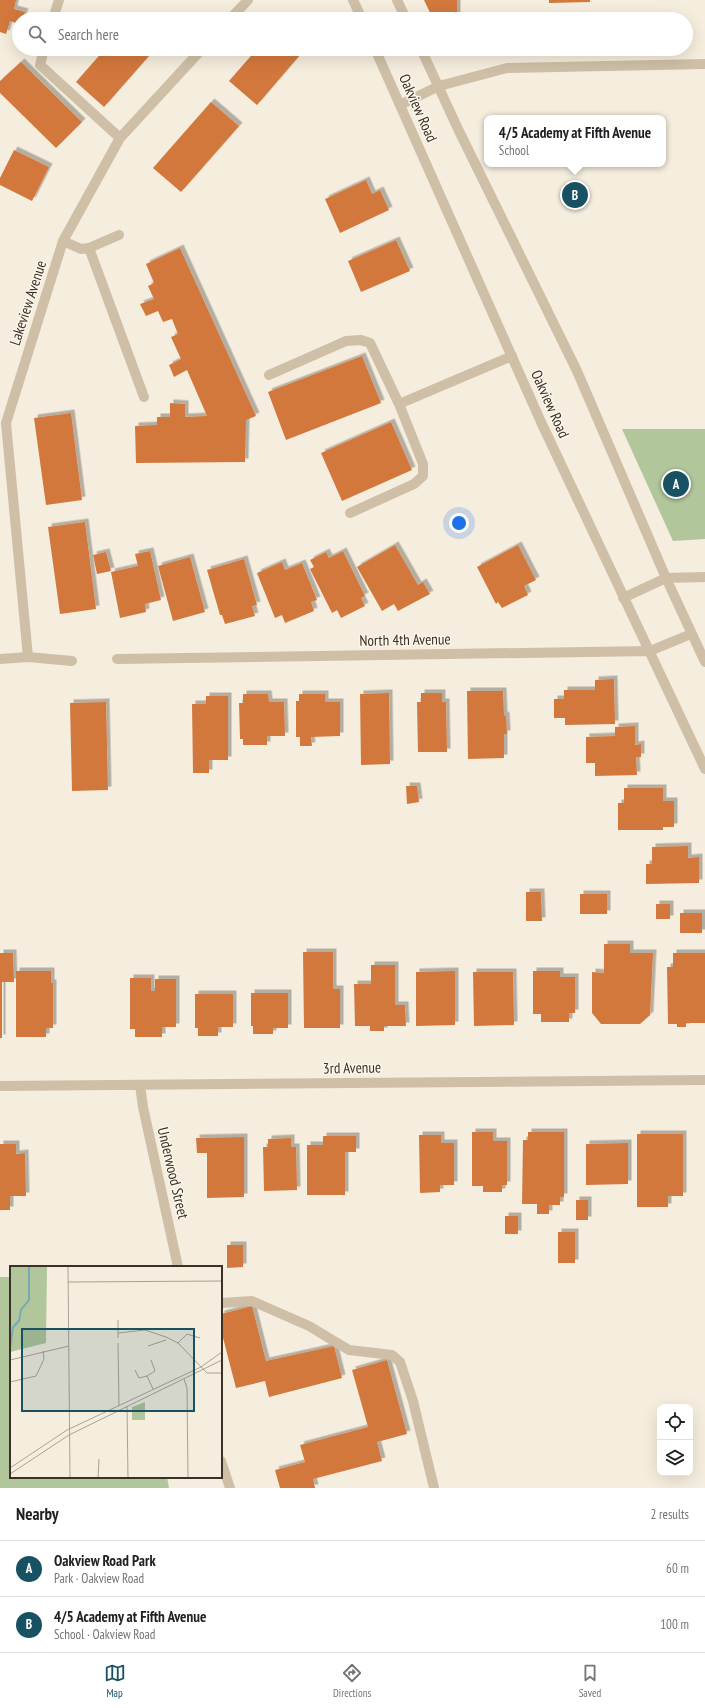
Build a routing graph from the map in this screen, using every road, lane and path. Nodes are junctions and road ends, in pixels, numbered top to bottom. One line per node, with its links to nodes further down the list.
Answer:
1 (59, 0): 5 (street)
2 (248, 0): 6 (street)
3 (353, 0): 7 (street)
4 (397, 0): 8 (street)
5 (55, 12)
6 (237, 12)
7 (359, 12)
8 (403, 12)
9 (42, 56): 16 (street)
10 (196, 56): 16 (street, Lakeview Avenue)
11 (378, 56): 15 (street, Oakview Road)
12 (424, 56): 14 (street, Oakview Road)
13 (705, 64): 14 (street)
14 (439, 86): 15 (street); 26 (street, Oakview Road)
15 (400, 105): 20 (street, Oakview Road)
16 (120, 138): 18 (street, Lakeview Avenue)
17 (119, 235): 19 (street)
18 (64, 241): 19 (street); 30 (street, Lakeview Avenue)
19 (89, 248): 22 (street)
20 (512, 356): 23 (street); 27 (street, Oakview Road)
21 (269, 375): 23 (street)
22 (144, 397)
23 (399, 404): 24 (street)
24 (350, 513)
25 (705, 577): 26 (street)
26 (666, 578): 27 (street); 28 (street, Oakview Road)
27 (623, 598): 29 (street, Oakview Road)
28 (691, 634): 29 (street, North 4th Avenue); 34 (street, Oakview Road)
29 (650, 652): 32 (street, North 4th Avenue); 35 (street, Oakview Road)
30 (28, 657): 31 (street); 33 (street)
31 (0, 659)
32 (117, 659)
33 (72, 661)
34 (705, 662)
35 (705, 769)
36 (705, 1080): 37 (street, 3rd Avenue)
37 (140, 1085): 38 (street, 3rd Avenue); 39 (street, Underwood Street)
38 (0, 1086)
39 (178, 1266)
40 (222, 1303): 43 (street)
41 (222, 1464): 42 (street)
42 (230, 1488)
43 (434, 1488)

